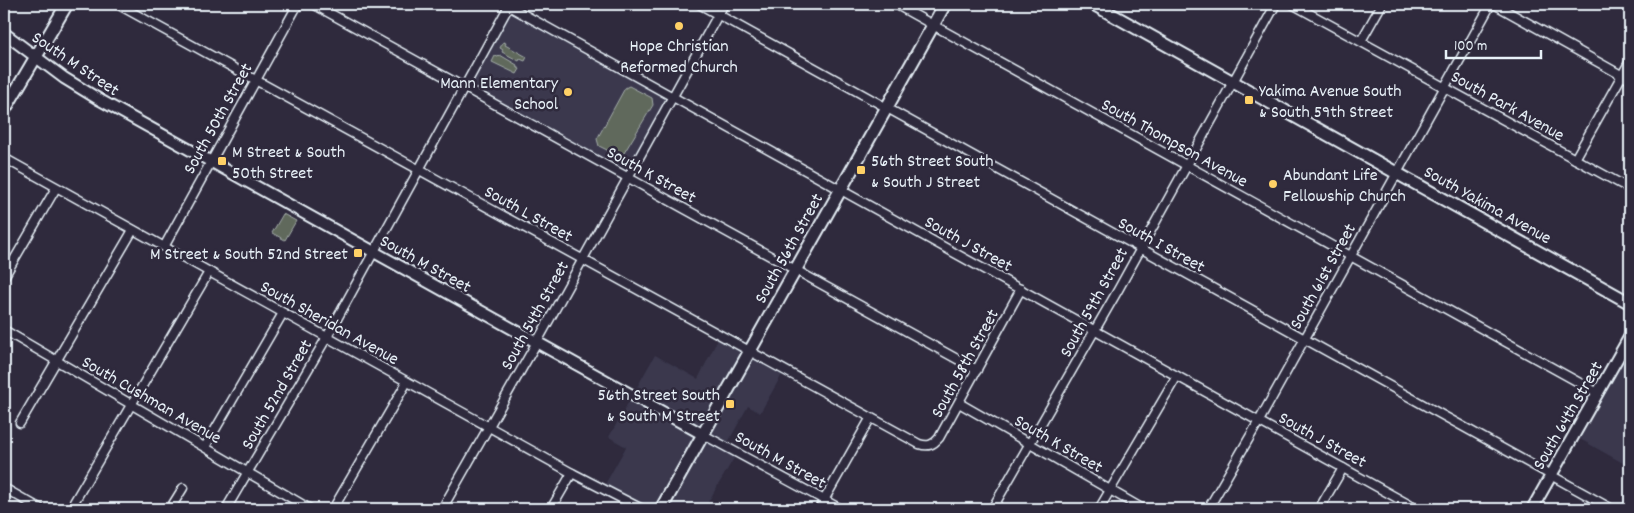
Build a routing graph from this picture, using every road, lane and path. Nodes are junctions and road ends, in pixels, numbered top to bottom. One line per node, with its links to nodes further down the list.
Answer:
1 (67, 4): 19 (main road)
2 (118, 4): 22 (street, South L Street)
3 (298, 4): 22 (street, South 50th Street)
4 (313, 4): 26 (street, South K Street)
5 (508, 4): 26 (street, South 52nd Street); 27 (street, South J Street)
6 (699, 4): 15 (street, South I Street)
7 (724, 4): 15 (street, South 54th Street)
8 (895, 4): 16 (street, South Thompson Avenue)
9 (945, 4): 16 (main road, South 56th Street)
10 (1093, 4): 23 (main road, South Yakima Avenue)
11 (1276, 4): 23 (street, South 59th Street)
12 (1292, 4): 18 (street, South Park Avenue)
13 (1382, 4): 18 (street)
14 (1493, 4): 21 (street); 25 (street, South 61st Street)
15 (718, 14): 27 (street, South 54th Street); 28 (street, South I Street)
16 (933, 25): 28 (main road, South 56th Street); 33 (street, South Thompson Avenue)
17 (4, 33): 19 (street, South M Street)
18 (1361, 41): 25 (street, South Park Avenue)
19 (36, 57): 29 (main road); 32 (street, South M Street)
20 (1630, 61): 21 (street)
21 (1622, 76): 24 (street); 31 (street)
22 (256, 79): 32 (street, South 50th Street); 34 (street, South L Street)
23 (1233, 80): 33 (street, South 59th Street); 35 (main road, South Yakima Avenue)
24 (1630, 80)
25 (1445, 87): 31 (street, South Park Avenue); 35 (street, South 61st Street)
26 (464, 88): 34 (street, South 52nd Street); 36 (street, South K Street)
27 (672, 96): 36 (street, South 54th Street); 38 (street, South J Street)
28 (886, 108): 38 (main road, South 56th Street); 42 (street, South I Street)
29 (4, 111)
30 (4, 158): 37 (street, South Sheridan Avenue)
31 (1576, 159): 39 (street, South Park Avenue)
32 (210, 162): 41 (street, South 50th Street); 43 (street, South M Street)
33 (1186, 166): 42 (street, South 59th Street); 44 (street, South Thompson Avenue)
34 (419, 170): 43 (street, South 52nd Street); 45 (street, South L Street)
35 (1396, 172): 44 (street, South 61st Street); 50 (main road, South Yakima Avenue)
36 (628, 178): 45 (street, South 54th Street); 46 (street, South K Street)
37 (56, 188): 40 (street, South Sheridan Avenue); 48 (street)
38 (841, 188): 46 (main road, South 56th Street); 49 (street, South J Street)
39 (1630, 189)
40 (133, 230): 41 (street, South Sheridan Avenue); 59 (street)
41 (164, 247): 47 (street, South Sheridan Avenue)
42 (1140, 249): 53 (street, South 59th Street); 56 (street, South I Street)
43 (373, 252): 55 (street, South 52nd Street); 57 (street, South M Street)
44 (1350, 256): 56 (street, South 61st Street); 63 (street, South Thompson Avenue)
45 (582, 260): 57 (street, South 54th Street); 58 (street, South L Street)
46 (796, 270): 58 (main road, South 56th Street); 60 (street, South K Street)
47 (209, 272): 51 (street, South Sheridan Avenue); 65 (street)
48 (4, 277)
49 (1021, 289): 53 (street, South J Street); 60 (street, South 58th Street)
50 (1630, 303)
51 (284, 313): 55 (street, South Sheridan Avenue); 73 (street)
52 (4, 330): 59 (street, South Cushman Avenue)
53 (1095, 330): 61 (street, South J Street); 71 (street, South 59th Street)
54 (1630, 336): 63 (street, South 64th Street)
55 (327, 337): 62 (street, South Sheridan Avenue); 75 (street, South 52nd Street)
56 (1304, 339): 67 (street, South 61st Street); 77 (street, South I Street)
57 (537, 342): 69 (street, South 54th Street); 70 (street, South M Street)
58 (750, 352): 66 (street, South L Street); 70 (main road, South 56th Street)
59 (56, 361): 65 (street, South Cushman Avenue); 68 (street)
60 (977, 370): 64 (street, South 58th Street)
61 (1178, 376): 67 (street, South J Street); 80 (street)
62 (408, 382): 69 (street, South Sheridan Avenue); 87 (street)
63 (1598, 393): 77 (street, South 64th Street)
64 (959, 403): 71 (street, South K Street); 72 (street, South 58th Street)
65 (131, 404): 73 (street, South Cushman Avenue); 83 (street)
66 (870, 419): 72 (street, South L Street); 81 (street)
67 (1259, 421): 74 (street, South J Street); 97 (street, South 61st Street)
68 (20, 423)
69 (489, 427): 76 (street, South Sheridan Avenue); 88 (street, South 54th Street)
70 (704, 434): 81 (street, South M Street); 91 (main road, South 56th Street)
71 (1029, 443): 80 (street, South K Street); 94 (street, South 59th Street)
72 (926, 446)
73 (205, 447): 75 (street, South Cushman Avenue)
74 (1343, 468): 98 (street); 99 (street, South J Street)
75 (248, 472): 85 (street, South 52nd Street); 86 (street, South Cushman Avenue)
76 (572, 473): 89 (street); 90 (street, South Sheridan Avenue)
77 (1551, 475): 100 (street, South 64th Street); 101 (street, South I Street)
78 (4, 488): 82 (street)
79 (183, 488): 84 (street)
80 (1110, 490): 95 (street); 96 (street, South K Street)
81 (824, 501): 92 (street); 93 (street, South M Street)
82 (41, 509)
83 (70, 509)
84 (170, 509)
85 (226, 509)
86 (310, 509)
87 (333, 509)
88 (442, 509)
89 (551, 509)
90 (642, 509)
91 (661, 509)
92 (820, 509)
93 (841, 509)
94 (992, 509)
95 (1099, 509)
96 (1143, 509)
97 (1208, 509)
98 (1319, 509)
99 (1417, 509)
100 (1532, 509)
101 (1612, 509)

